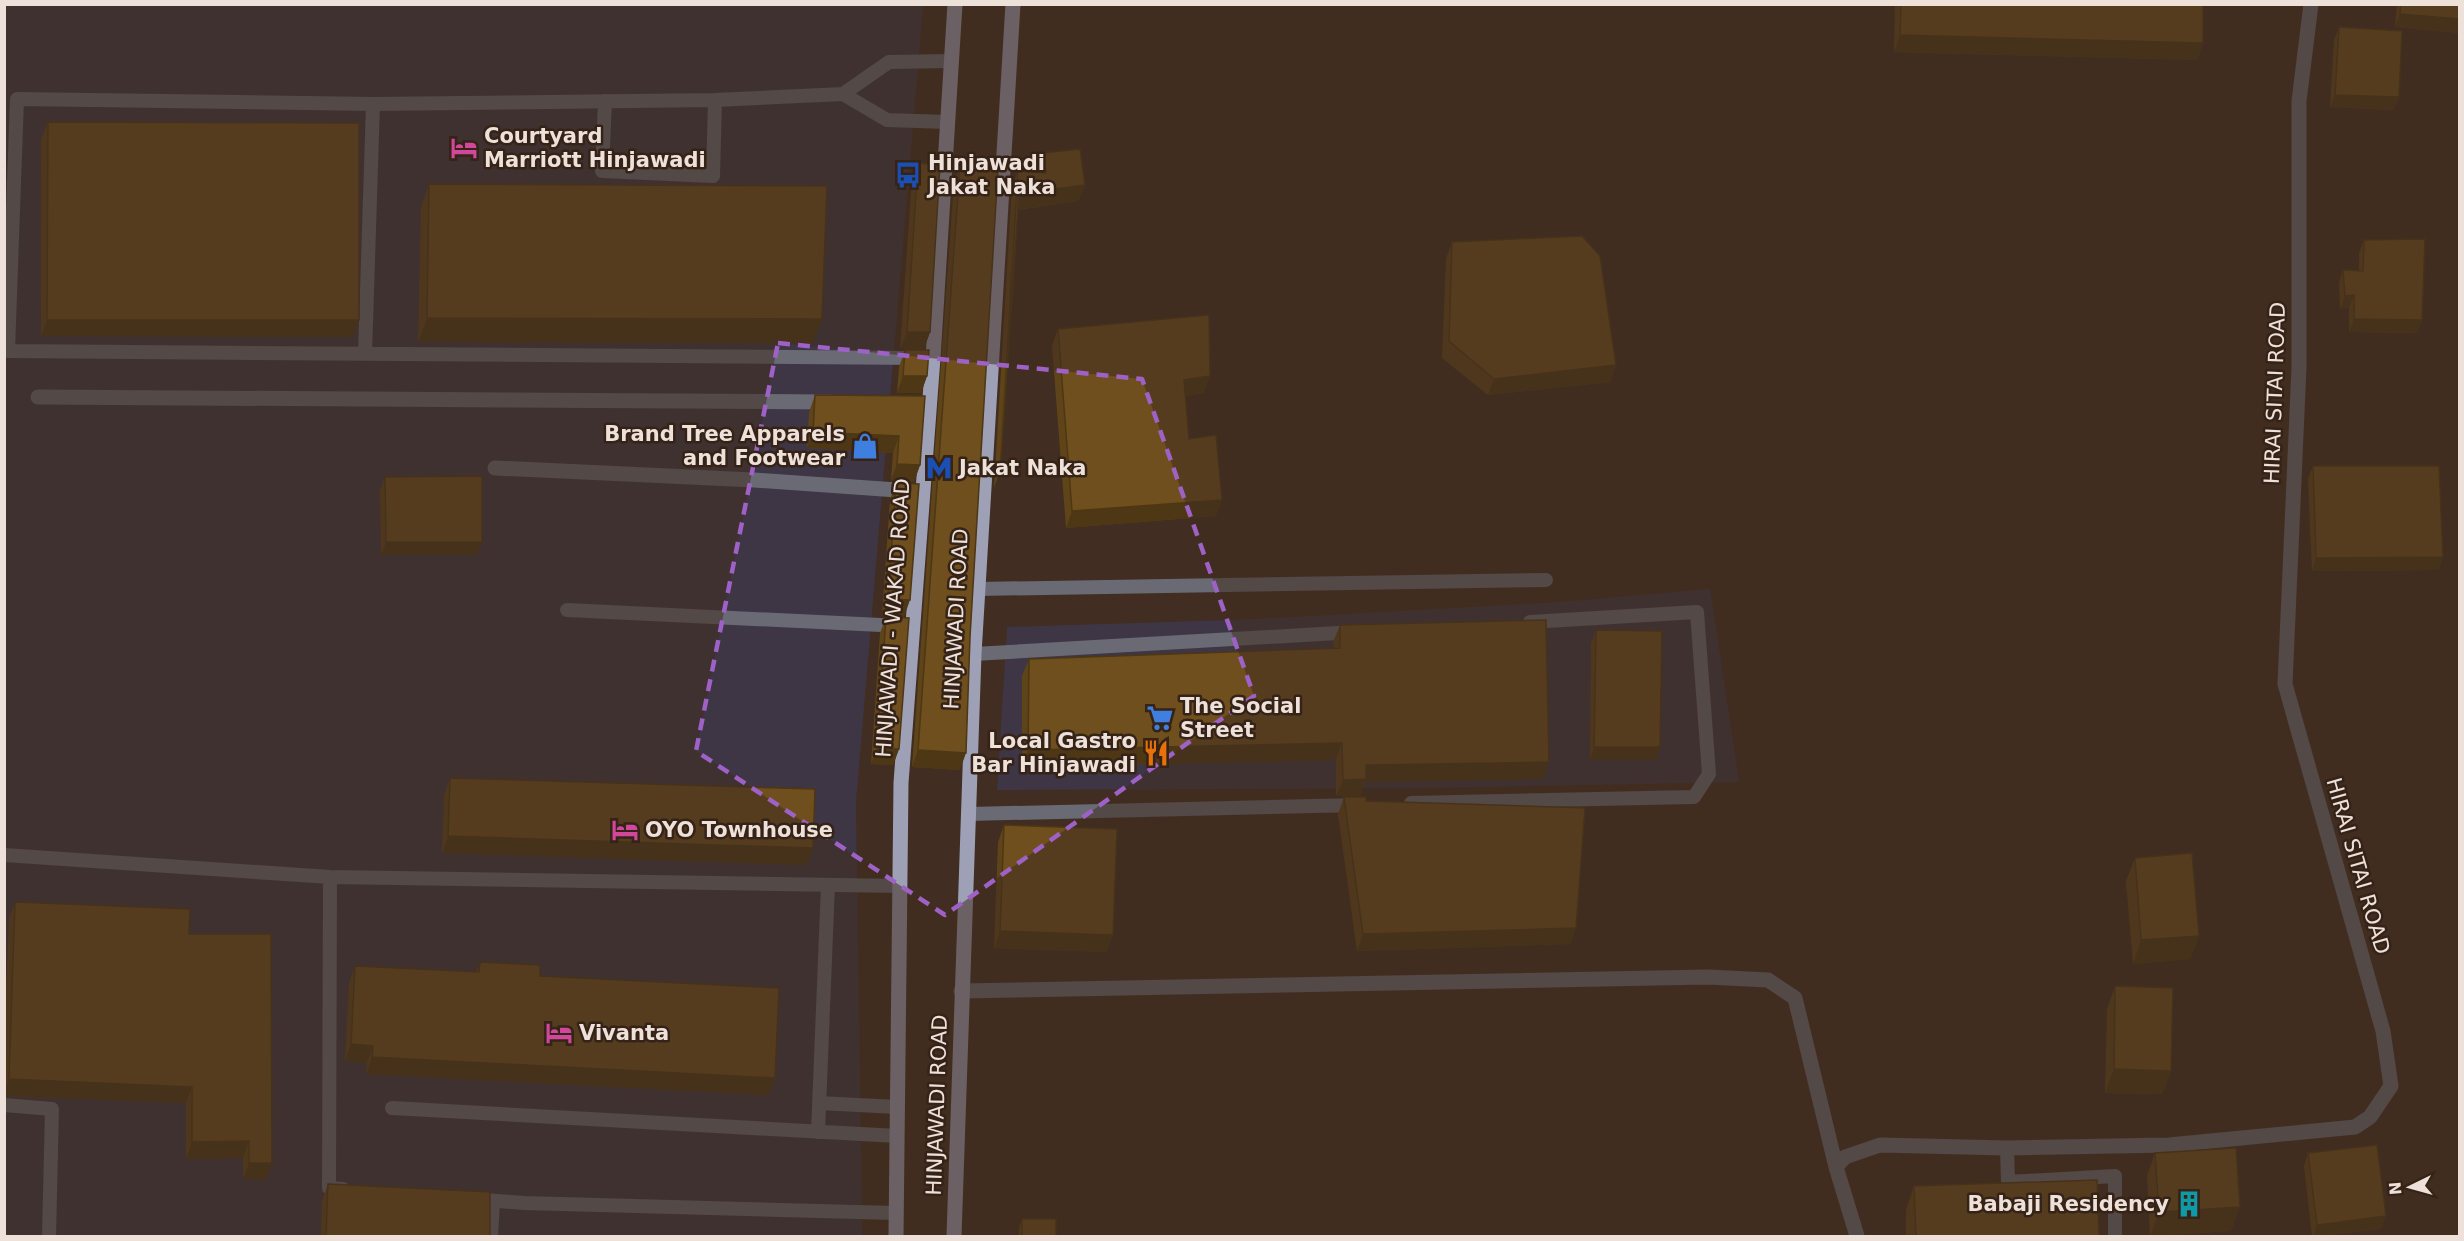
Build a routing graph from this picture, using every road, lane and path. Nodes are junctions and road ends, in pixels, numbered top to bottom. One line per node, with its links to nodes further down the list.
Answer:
1 (955, 4): 4 (main road, HINJAWADI - WAKAD ROAD)
2 (1013, 4): 17 (main road, HINJAWADI ROAD)
3 (2311, 4): 37 (street, HIRAI SITAI ROAD)
4 (951, 61): 5 (lane); 9 (main road, HINJAWADI - WAKAD ROAD)
5 (843, 94): 6 (lane); 9 (lane)
6 (715, 100): 7 (lane); 7 (lane)
7 (605, 101): 8 (lane)
8 (373, 104): 10 (lane); 10 (lane)
9 (947, 122): 11 (main road, HINJAWADI - WAKAD ROAD)
10 (365, 354): 11 (lane)
11 (933, 358): 15 (main road, HINJAWADI - WAKAD ROAD)
12 (38, 397): 13 (street)
13 (846, 402)
14 (495, 468): 15 (street)
15 (923, 492): 20 (main road, HINJAWADI - WAKAD ROAD)
16 (1546, 580): 17 (lane)
17 (978, 589): 22 (main road, HINJAWADI ROAD)
18 (567, 610): 20 (lane)
19 (1518, 622): 24 (lane)
20 (913, 626): 29 (main road, HINJAWADI - WAKAD ROAD)
21 (1374, 631): 22 (lane)
22 (974, 654): 25 (main road, HINJAWADI ROAD)
23 (1374, 804): 25 (lane)
24 (1398, 804)
25 (968, 814): 30 (main road, HINJAWADI ROAD)
26 (4, 855): 27 (lane)
27 (330, 877): 28 (lane); 39 (lane)
28 (828, 885): 29 (lane); 31 (lane)
29 (900, 886): 33 (main road, HINJAWADI - WAKAD ROAD)
30 (961, 991): 38 (street); 46 (main road, HINJAWADI ROAD)
31 (819, 1103): 33 (lane); 35 (lane)
32 (4, 1105): 43 (lane)
33 (897, 1107): 36 (main road, HINJAWADI - WAKAD ROAD)
34 (392, 1108): 35 (lane)
35 (818, 1132): 36 (lane)
36 (897, 1136): 42 (main road, HINJAWADI - WAKAD ROAD)
37 (2007, 1148): 38 (street, HIRAI SITAI ROAD); 48 (lane)
38 (1836, 1167): 47 (street)
39 (353, 1190)
40 (458, 1198): 41 (lane)
41 (493, 1201): 42 (lane); 44 (lane)
42 (896, 1214): 45 (main road, HINJAWADI - WAKAD ROAD)
43 (49, 1236)
44 (491, 1236)
45 (896, 1236)
46 (954, 1236)
47 (1857, 1236)
48 (2115, 1236)

